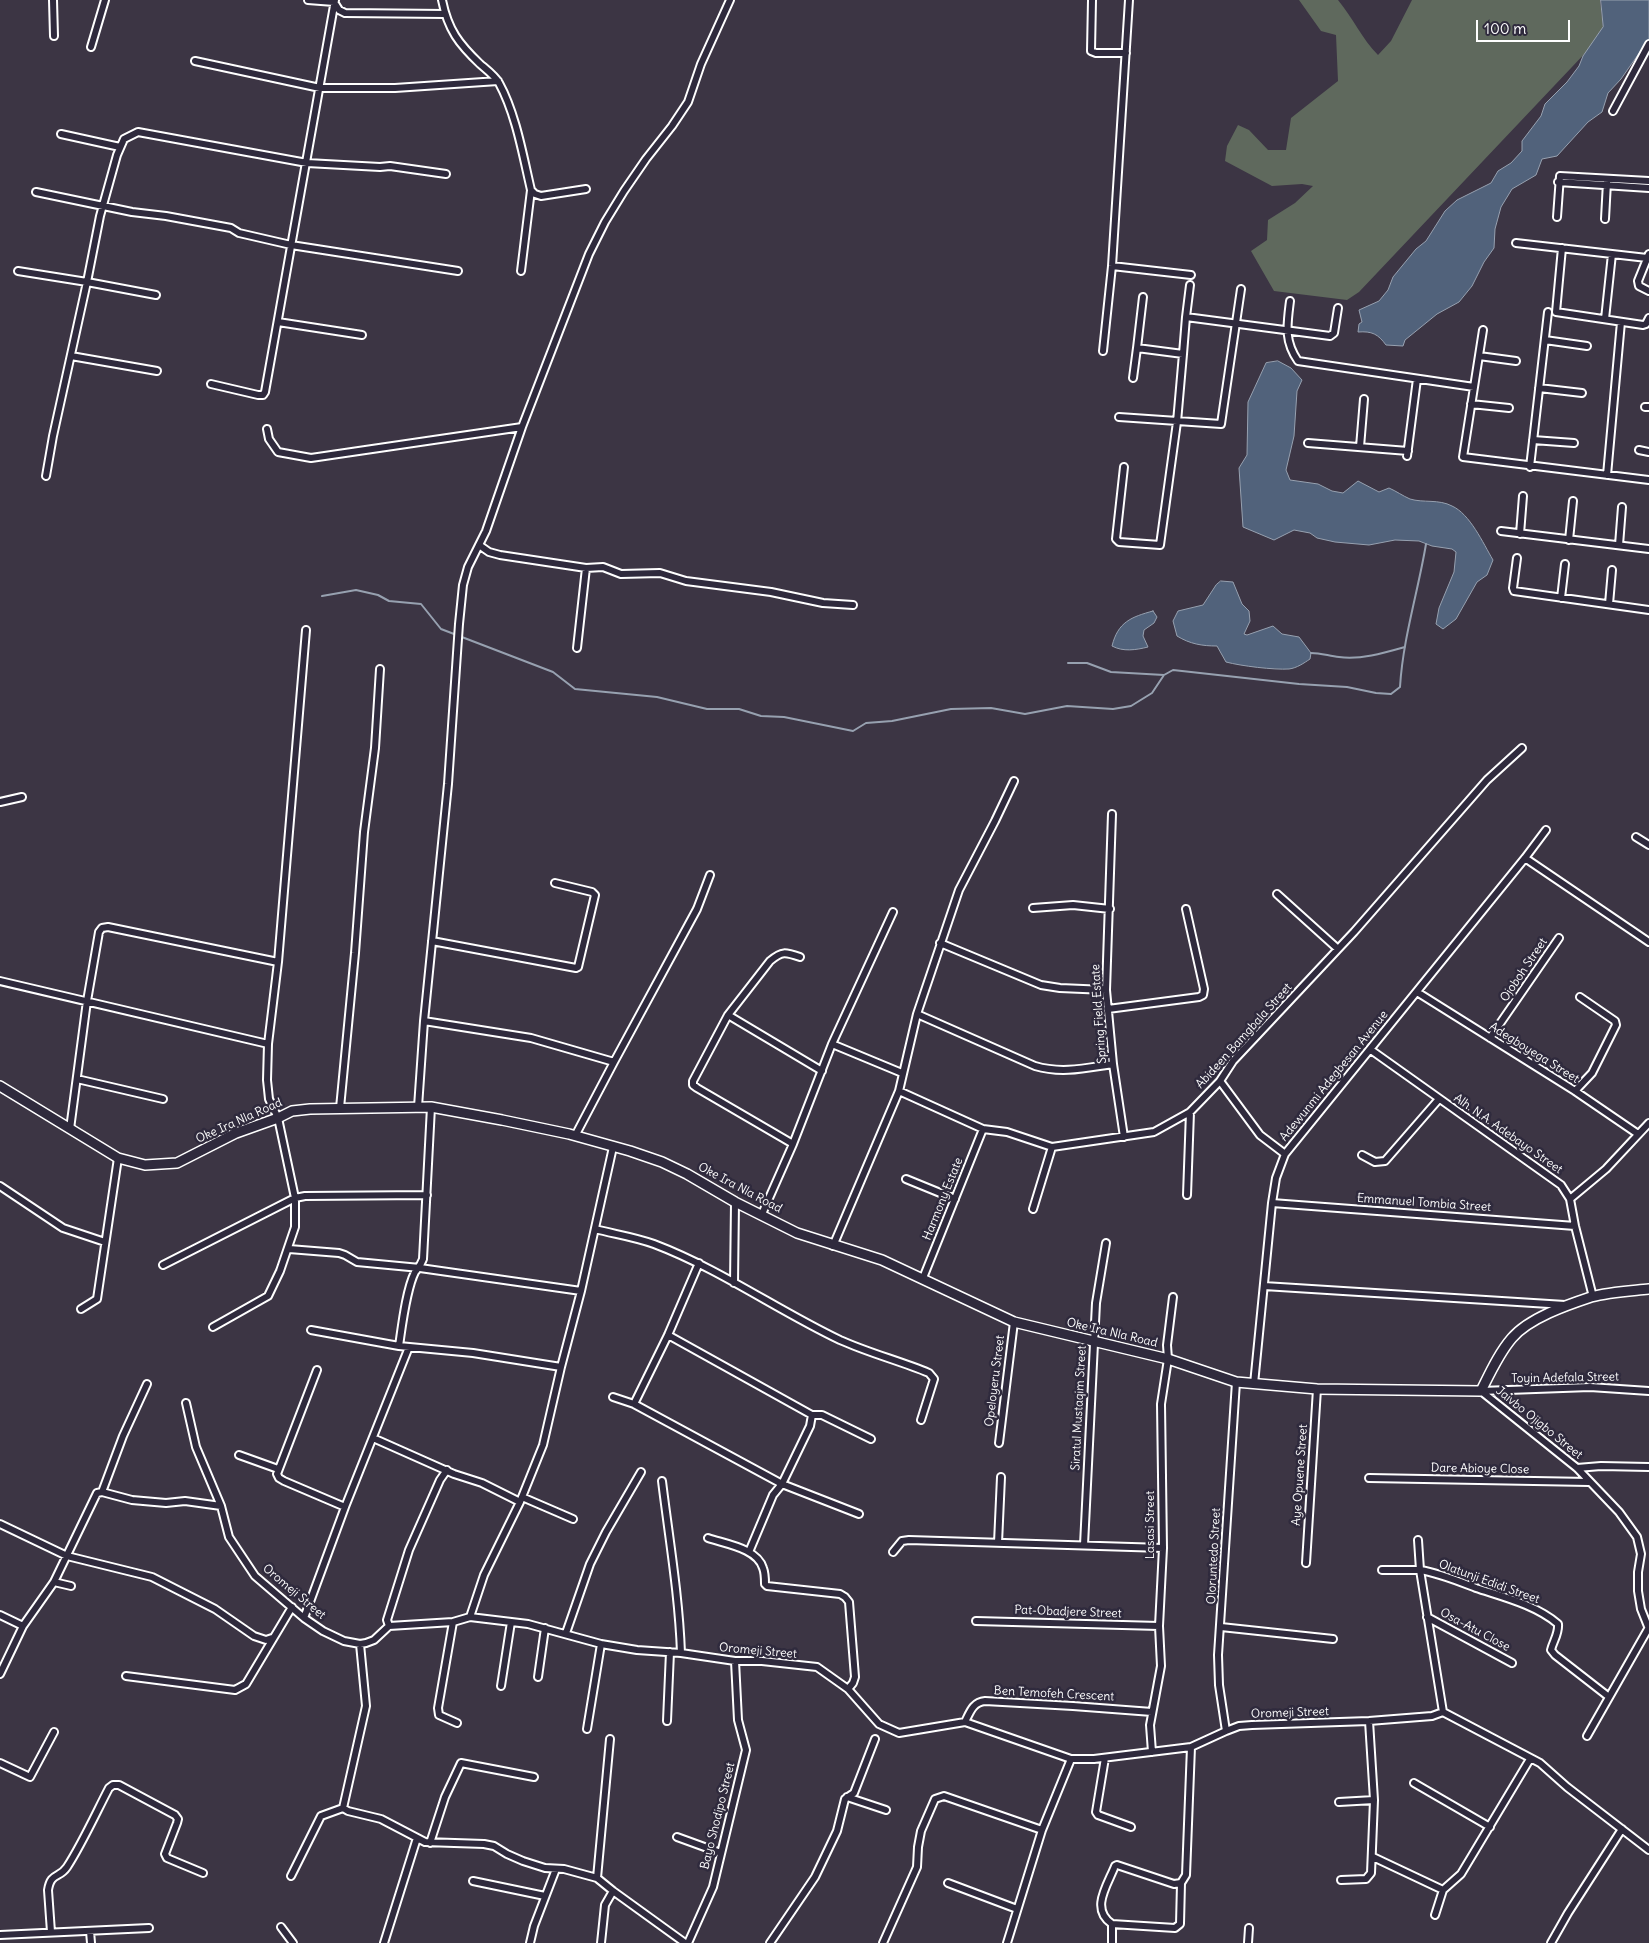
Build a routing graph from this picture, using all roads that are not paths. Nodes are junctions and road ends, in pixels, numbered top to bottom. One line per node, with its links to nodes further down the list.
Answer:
1 (53, 0): 10 (street)
2 (105, 0): 12 (street)
3 (308, 0): 8 (street)
4 (442, 0): 9 (street)
5 (730, 0): 79 (street)
6 (1092, 0): 13 (street)
7 (1130, 0): 13 (street)
8 (334, 1): 9 (street); 16 (street)
9 (445, 14): 15 (street)
10 (54, 36)
11 (1649, 44): 17 (street)
12 (91, 47)
13 (1126, 53): 36 (street)
14 (195, 61): 16 (street)
15 (498, 81): 16 (street); 26 (street)
16 (320, 88): 20 (street)
17 (1613, 111)
18 (61, 134): 19 (street)
19 (120, 147): 20 (street); 28 (street)
20 (307, 163): 21 (street); 32 (street)
21 (446, 174)
22 (1607, 181): 23 (street); 24 (street); 29 (street); 30 (street)
23 (1649, 181)
24 (1649, 188)
25 (586, 189): 26 (street)
26 (531, 190): 38 (street)
27 (36, 192): 28 (street)
28 (103, 207): 32 (street); 41 (street)
29 (1557, 217)
30 (1605, 219)
31 (1516, 243): 33 (street)
32 (291, 245): 39 (street); 53 (street)
33 (1562, 248): 34 (street); 52 (street)
34 (1612, 254): 35 (street); 52 (street)
35 (1648, 256): 44 (street)
36 (1112, 266): 40 (street); 62 (street)
37 (18, 271): 41 (street)
38 (521, 271)
39 (458, 272)
40 (1191, 275)
41 (87, 282): 45 (street); 64 (street)
42 (1190, 285): 50 (street)
43 (1241, 289): 55 (street)
44 (1649, 291)
45 (156, 295)
46 (1143, 297): 61 (street)
47 (1290, 301): 56 (street)
48 (1338, 308): 56 (street)
49 (1548, 312): 59 (street)
50 (1186, 317): 55 (street); 63 (street)
51 (1649, 318): 54 (street)
52 (1605, 319): 54 (street)
53 (278, 322): 58 (street); 70 (street)
54 (1621, 322): 89 (street)
55 (1236, 323): 56 (street); 78 (street)
56 (1286, 330): 69 (street)
57 (1483, 330): 65 (street)
58 (362, 335)
59 (1545, 340): 60 (street); 72 (street)
60 (1587, 346)
61 (1137, 348): 63 (street); 68 (street)
62 (1102, 351)
63 (1183, 354): 78 (street)
64 (71, 356): 67 (street); 90 (street)
65 (1479, 356): 66 (street); 71 (street)
66 (1516, 361)
67 (157, 371)
68 (1133, 378)
69 (1417, 379): 71 (street); 84 (street)
70 (211, 384)
71 (1474, 387): 75 (street)
72 (1539, 388): 73 (street); 81 (street)
73 (1582, 393)
74 (1364, 400): 84 (street)
75 (1471, 404): 76 (street); 87 (street)
76 (1509, 408)
77 (1119, 417): 78 (street)
78 (1177, 422): 88 (street)
79 (522, 427): 80 (street); 98 (street)
80 (267, 429)
81 (1533, 440): 83 (street); 87 (street)
82 (1308, 442): 84 (street)
83 (1574, 443)
84 (1360, 447)
85 (1639, 450): 86 (street)
86 (1649, 452)
87 (1530, 466): 89 (street)
88 (1124, 467)
89 (1607, 475): 91 (street)
90 (46, 476)
91 (1649, 480)
92 (1523, 496): 96 (street)
93 (1573, 501): 97 (street)
94 (1622, 507): 99 (street)
95 (1501, 531): 96 (street)
96 (1520, 534): 97 (street)
97 (1569, 540): 99 (street)
98 (479, 545): 103 (street); 129 (street)
99 (1619, 545): 100 (street)
100 (1649, 549)
101 (1516, 558): 105 (street)
102 (1564, 564): 105 (street)
103 (586, 568): 107 (street); 110 (street)
104 (1612, 570): 106 (street)
105 (1561, 598): 106 (street)
106 (1609, 604): 108 (street)
107 (853, 605)
108 (1649, 610)
109 (306, 630): 134 (street)
110 (577, 648)
111 (380, 669): 161 (street)
112 (1522, 748): 132 (street, Abideen Bamgbala Street)
113 (1014, 781): 131 (street)
114 (22, 797): 115 (street)
115 (0, 802)
116 (1112, 814): 125 (street, Spring Field Estate)
117 (1546, 830): 120 (street, Adewunmi Adegbesan Avenue)
118 (1636, 837): 119 (street)
119 (1649, 845)
120 (1525, 858): 130 (street); 137 (street, Adewunmi Adegbesan Avenue)
121 (710, 874): 148 (street)
122 (555, 883): 129 (street)
123 (1277, 894): 132 (street)
124 (1033, 908): 125 (street)
125 (1110, 909): 136 (street, Spring Field Estate)
126 (1186, 909): 140 (street)
127 (893, 912): 146 (street)
128 (1559, 938): 144 (street, Ojoboh Street)
129 (432, 941): 143 (street)
130 (1649, 942)
131 (940, 943): 136 (street); 141 (street)
132 (1338, 949): 153 (street, Abideen Bamgbala Street)
133 (800, 957): 142 (street)
134 (278, 962): 139 (street); 145 (street)
135 (0, 981): 139 (street)
136 (1106, 990): 140 (street, Spring Field Estate)
137 (1417, 992): 144 (street, Adegboyega Street); 147 (street, Adewunmi Adegbesan Avenue)
138 (1580, 997): 156 (street)
139 (86, 1000): 145 (street); 152 (street)
140 (1108, 1009): 149 (street, Spring Field Estate)
141 (917, 1014): 149 (street); 151 (street)
142 (728, 1015): 150 (street); 170 (street)
143 (424, 1021): 148 (street); 159 (street)
144 (1490, 1038): 156 (street, Adegboyega Street)
145 (268, 1044): 163 (street)
146 (832, 1044): 150 (street); 151 (street)
147 (1371, 1050): 158 (street, Alh. N.A. Adebayo Street); 173 (street, Adewunmi Adegbesan Avenue)
148 (614, 1062): 168 (street)
149 (1113, 1064): 169 (street, Spring Field Estate)
150 (822, 1071): 170 (street)
151 (902, 1072): 155 (street)
152 (77, 1079): 157 (street); 165 (street)
153 (1220, 1081): 162 (street, Abideen Bamgbala Street); 173 (street)
154 (2, 1090): 165 (street, Oke Ira Nla Road)
155 (899, 1091): 166 (street, Abideen Bamgbala Street); 191 (street)
156 (1575, 1091): 167 (street, Adegboyega Street)
157 (163, 1099)
158 (1439, 1099): 174 (street); 182 (street, Alh. N.A. Adebayo Street)
159 (418, 1107): 160 (street, Oke Ira Nla Road); 161 (street, Oke Ira Nla Road)
160 (431, 1107): 168 (street, Oke Ira Nla Road); 178 (street)
161 (340, 1108): 163 (street, Oke Ira Nla Road)
162 (1190, 1112): 169 (street, Abideen Bamgbala Street); 179 (street)
163 (278, 1118): 175 (street, Oke Ira Nla Road); 180 (street)
164 (1649, 1123): 167 (street)
165 (70, 1129): 175 (street, Oke Ira Nla Road)
166 (983, 1129): 172 (street, Abideen Bamgbala Street); 181 (street, Harmony Estate)
167 (1638, 1134): 182 (street)
168 (575, 1136): 171 (street, Oke Ira Nla Road)
169 (1124, 1137): 172 (street, Abideen Bamgbala Street)
170 (793, 1144): 186 (street)
171 (613, 1147): 183 (street, Oke Ira Nla Road); 188 (street)
172 (1052, 1147): 185 (street)
173 (1285, 1154): 184 (street, Adewunmi Adegbesan Avenue)
174 (1362, 1155)
175 (118, 1158): 189 (street)
176 (906, 1179): 181 (street)
177 (0, 1186): 189 (street)
178 (427, 1195): 180 (street); 195 (street)
179 (1187, 1196)
180 (294, 1198): 192 (street); 194 (street)
181 (955, 1199): 196 (street, Harmony Estate)
182 (1570, 1200): 187 (street, Alh. N.A. Adebayo Street)
183 (735, 1202): 186 (street, Oke Ira Nla Road); 197 (street)
184 (1272, 1203): 187 (street, Emmanuel Tombia Street); 198 (street, Adewunmi Adegbesan Avenue)
185 (1033, 1209)
186 (762, 1214): 191 (street, Oke Ira Nla Road)
187 (1574, 1226): 202 (street, Alh. N.A. Adebayo Street)
188 (595, 1230): 193 (street); 200 (street)
189 (105, 1242): 204 (street)
190 (1106, 1243): 209 (street, Siratul Mustaqim Street)
191 (833, 1246): 196 (street, Oke Ira Nla Road)
192 (289, 1248): 195 (street); 206 (street)
193 (699, 1264): 197 (street); 208 (street)
194 (163, 1265)
195 (420, 1268): 200 (street); 210 (street)
196 (923, 1278): 205 (street, Oke Ira Nla Road)
197 (734, 1283): 225 (street)
198 (1264, 1286): 203 (street); 217 (street, Adewunmi Adegbesan Avenue)
199 (1649, 1289): 202 (street)
200 (580, 1291): 213 (street)
201 (1173, 1297): 212 (street, Lasasi Street)
202 (1592, 1297): 203 (street)
203 (1571, 1305): 219 (street)
204 (81, 1309)
205 (1014, 1322): 209 (street, Oke Ira Nla Road); 228 (street, Opeloyeru Street)
206 (213, 1327)
207 (311, 1330): 210 (street)
208 (668, 1335): 223 (street); 224 (street)
209 (1094, 1340): 212 (street, Oke Ira Nla Road); 250 (street, Siratul Mustaqim Street)
210 (399, 1346): 211 (street)
211 (409, 1347): 213 (street); 226 (street)
212 (1168, 1359): 215 (street, Oke Ira Nla Road); 251 (street, Lasasi Street)
213 (560, 1367): 241 (street)
214 (317, 1370): 232 (street)
215 (1236, 1382): 217 (street, Oke Ira Nla Road); 271 (street, Oloruntedo Street)
216 (147, 1384): 240 (street)
217 (1254, 1384): 218 (street, Oke Ira Nla Road)
218 (1317, 1389): 219 (street, Oke Ira Nla Road); 255 (street, Aye Opuene Street)
219 (1481, 1391): 220 (street, Toyin Adefala Street); 231 (street, Jaivbo Ojigbo Street)
220 (1649, 1391)
221 (613, 1397): 223 (street)
222 (186, 1403): 242 (street, Oromeji Street)
223 (634, 1404): 239 (street)
224 (812, 1415): 227 (street); 239 (street)
225 (920, 1420)
226 (374, 1438): 233 (street); 243 (street)
227 (871, 1439)
228 (999, 1443)
229 (238, 1455): 232 (street)
230 (1649, 1467): 231 (street)
231 (1577, 1468): 238 (street, Jaivbo Ojigbo Street)
232 (278, 1469): 243 (street)
233 (447, 1470): 241 (street); 269 (street)
234 (641, 1472): 274 (street)
235 (1001, 1477): 249 (street)
236 (1369, 1478): 238 (street, Dare Abioye Close)
237 (662, 1481): 280 (street)
238 (1589, 1482): 273 (street, Jaivbo Ojigbo Street)
239 (782, 1484): 244 (street); 252 (street)
240 (102, 1492): 242 (street); 254 (street)
241 (521, 1499): 245 (street); 262 (street)
242 (221, 1506): 260 (street, Oromeji Street)
243 (345, 1506): 264 (street)
244 (859, 1514)
245 (573, 1519)
246 (0, 1524): 254 (street)
247 (708, 1538): 252 (street)
248 (1418, 1540): 257 (street)
249 (998, 1543): 250 (street); 253 (street)
250 (1084, 1545): 251 (street)
251 (1163, 1548): 270 (street, Lasasi Street)
252 (749, 1552): 287 (street)
253 (893, 1552)
254 (67, 1556): 258 (street); 275 (street)
255 (1306, 1563)
256 (1382, 1570): 257 (street)
257 (1420, 1570): 263 (street, Olatunji Edidi Street); 288 (street, Olatunji Edidi Street)
258 (54, 1582): 259 (street); 268 (street)
259 (71, 1586)
260 (292, 1607): 264 (street, Oromeji Street); 275 (street)
261 (0, 1616): 268 (street)
262 (470, 1617): 266 (street, Oromeji Street); 267 (street, Oromeji Street)
263 (1427, 1617): 282 (street, Osa-Atu Close); 290 (street, Olatunji Edidi Street)
264 (304, 1618): 277 (street, Oromeji Street)
265 (976, 1621): 270 (street, Pat-Obadjere Street)
266 (453, 1622): 269 (street, Oromeji Street); 294 (street)
267 (510, 1622): 272 (street, Oromeji Street); 286 (street)
268 (23, 1626): 283 (street)
269 (389, 1626): 277 (street)
270 (1159, 1626): 289 (street, Lasasi Street)
271 (1221, 1627): 276 (street); 296 (street, Oloruntedo Street)
272 (545, 1628): 274 (street, Oromeji Street); 285 (street)
273 (1649, 1629): 288 (street)
274 (566, 1633): 278 (street, Oromeji Street)
275 (272, 1638): 284 (street)
276 (1333, 1638)
277 (360, 1644): 312 (street)
278 (601, 1644): 279 (street, Oromeji Street); 295 (street)
279 (670, 1652): 280 (street, Oromeji Street); 291 (street)
280 (681, 1653): 281 (street, Oromeji Street)
281 (734, 1661): 287 (street, Oromeji Street); 322 (street, Bayo Shodipo Street)
282 (1512, 1663)
283 (0, 1674)
284 (126, 1676)
285 (538, 1677)
286 (501, 1686)
287 (848, 1689): 293 (street, Oromeji Street)
288 (1609, 1697): 298 (street)
289 (1152, 1712): 293 (street, Ben Temofeh Crescent); 302 (street, Lasasi Street)
290 (1443, 1712): 292 (street, Oromeji Street); 305 (street)
291 (667, 1721)
292 (1369, 1721): 296 (street, Oromeji Street); 310 (street)
293 (965, 1722): 304 (street, Oromeji Street)
294 (457, 1723)
295 (587, 1729)
296 (1226, 1731): 301 (street, Oromeji Street)
297 (54, 1732): 306 (street)
298 (1587, 1736)
299 (610, 1739): 327 (street)
300 (874, 1739): 309 (street)
301 (1191, 1746): 302 (street, Oromeji Street); 331 (street)
302 (1152, 1752): 303 (street, Oromeji Street)
303 (1105, 1758): 304 (street, Oromeji Street); 314 (street)
304 (1071, 1759): 316 (street)
305 (1530, 1759): 315 (street); 317 (street)
306 (0, 1763)
307 (534, 1777): 320 (street)
308 (1414, 1783): 315 (street)
309 (847, 1797): 313 (street); 350 (street)
310 (1374, 1800): 311 (street); 323 (street)
311 (1339, 1802)
312 (344, 1808): 319 (street); 326 (street)
313 (886, 1810)
314 (1131, 1826)
315 (1490, 1827): 332 (street)
316 (1042, 1830): 335 (street); 351 (street)
317 (1622, 1830): 321 (street); 355 (street)
318 (677, 1836): 322 (street)
319 (417, 1838): 320 (street); 346 (street)
320 (430, 1843): 324 (street)
321 (1649, 1850)
322 (721, 1853): 349 (street, Bayo Shodipo Street)
323 (1372, 1857): 328 (street); 332 (street)
324 (556, 1869): 327 (street); 334 (street)
325 (204, 1873): 342 (street)
326 (291, 1876)
327 (598, 1878): 333 (street)
328 (1341, 1880)
329 (473, 1881): 334 (street)
330 (948, 1883): 335 (street)
331 (1181, 1883): 337 (street); 337 (street)
332 (1443, 1890): 336 (street)
333 (613, 1892): 348 (street); 349 (street)
334 (545, 1896): 347 (street)
335 (1017, 1909): 352 (street)
336 (1435, 1915)
337 (1112, 1924): 353 (street)
338 (281, 1927): 345 (street)
339 (149, 1928): 341 (street)
340 (1249, 1928): 354 (street)
341 (90, 1931): 342 (street); 344 (street)
342 (51, 1932): 343 (street)
343 (0, 1935)
344 (91, 1943)
345 (293, 1943)
346 (384, 1943)
347 (530, 1943)
348 (601, 1943)
349 (686, 1943)
350 (770, 1943)
351 (883, 1943)
352 (1007, 1943)
353 (1112, 1943)
354 (1248, 1943)
355 (1551, 1943)

